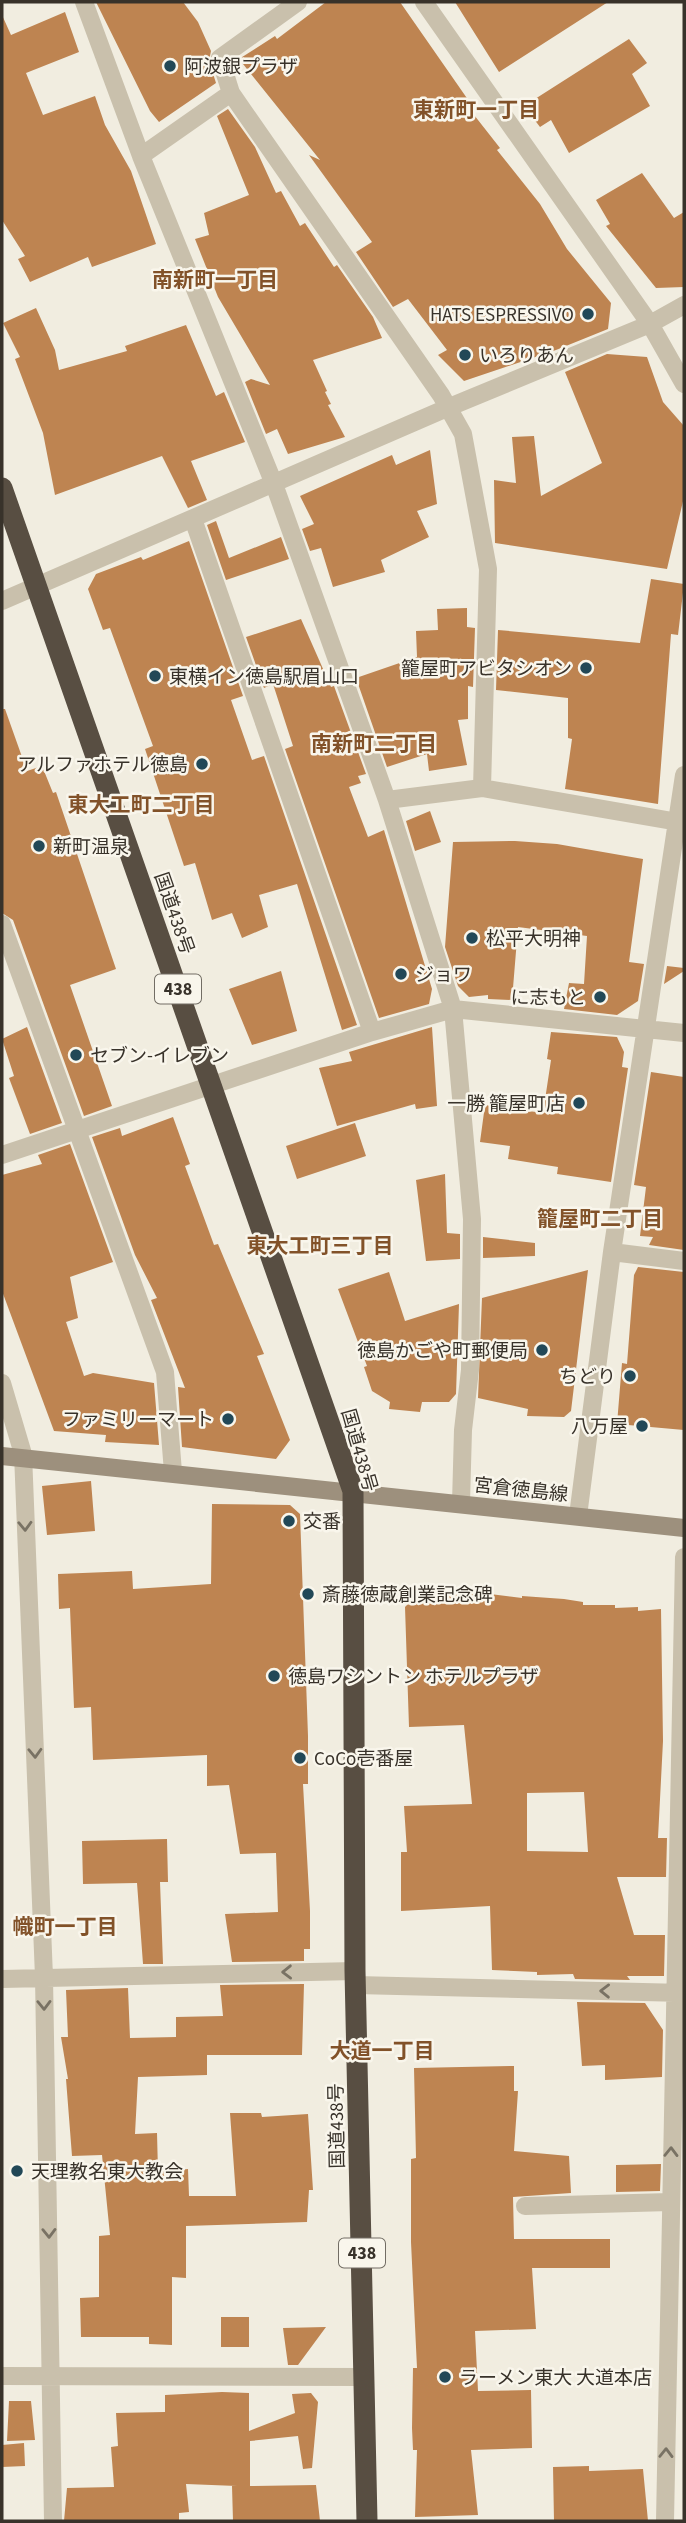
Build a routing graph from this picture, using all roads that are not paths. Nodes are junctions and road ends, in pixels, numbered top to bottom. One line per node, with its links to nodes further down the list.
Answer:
1 (84, 2): 5 (street)
2 (298, 2): 4 (street)
3 (424, 2): 7 (street)
4 (231, 93): 5 (street); 9 (street)
5 (141, 156): 10 (street)
6 (684, 305): 7 (street)
7 (650, 324): 8 (street); 9 (street)
8 (684, 384)
9 (447, 408): 10 (street); 16 (street)
10 (274, 484): 12 (street); 17 (street)
11 (2, 488): 13 (highway, 国道438号 / 438)
12 (193, 519): 13 (street); 22 (street)
13 (37, 587): 14 (street); 24 (highway, 国道438号 / 438)
14 (2, 601)
15 (684, 775): 18 (street)
16 (482, 788): 17 (street); 18 (street)
17 (387, 800): 20 (street)
18 (681, 822): 21 (street)
19 (2, 924): 25 (street)
20 (453, 1009): 21 (street); 22 (street); 34 (street)
21 (646, 1029): 23 (street); 27 (street)
22 (372, 1032): 24 (street)
23 (684, 1034)
24 (211, 1085): 25 (street); 33 (highway, 国道438号 / 438)
25 (75, 1129): 26 (street); 32 (street)
26 (2, 1155)
27 (612, 1252): 28 (street); 35 (street)
28 (684, 1261)
29 (2, 1383): 31 (street)
30 (2, 1456): 31 (street, 宮倉徳島線)
31 (23, 1458): 32 (street, 宮倉徳島線); 38 (street, one-way to 38)
32 (173, 1472): 33 (street, 宮倉徳島線)
33 (352, 1491): 34 (street, 宮倉徳島線); 39 (highway, 国道438号 / 438)
34 (460, 1503): 35 (street, 宮倉徳島線)
35 (579, 1516): 36 (street, 宮倉徳島線)
36 (684, 1528)
37 (684, 1558): 41 (street)
38 (44, 1977): 39 (street, one-way to 38); 40 (street); 45 (street, one-way to 45)
39 (356, 1978): 41 (street, one-way to 39); 46 (highway, 国道438号 / 438)
40 (2, 1979)
41 (679, 1993): 42 (street, one-way to 41)
42 (670, 2202): 43 (street); 49 (street, one-way to 42)
43 (525, 2206)
44 (2, 2376): 45 (street)
45 (52, 2376): 46 (street); 47 (street)
46 (365, 2377): 48 (highway, 国道438号 / 438)
47 (53, 2521)
48 (367, 2521)
49 (665, 2521)

